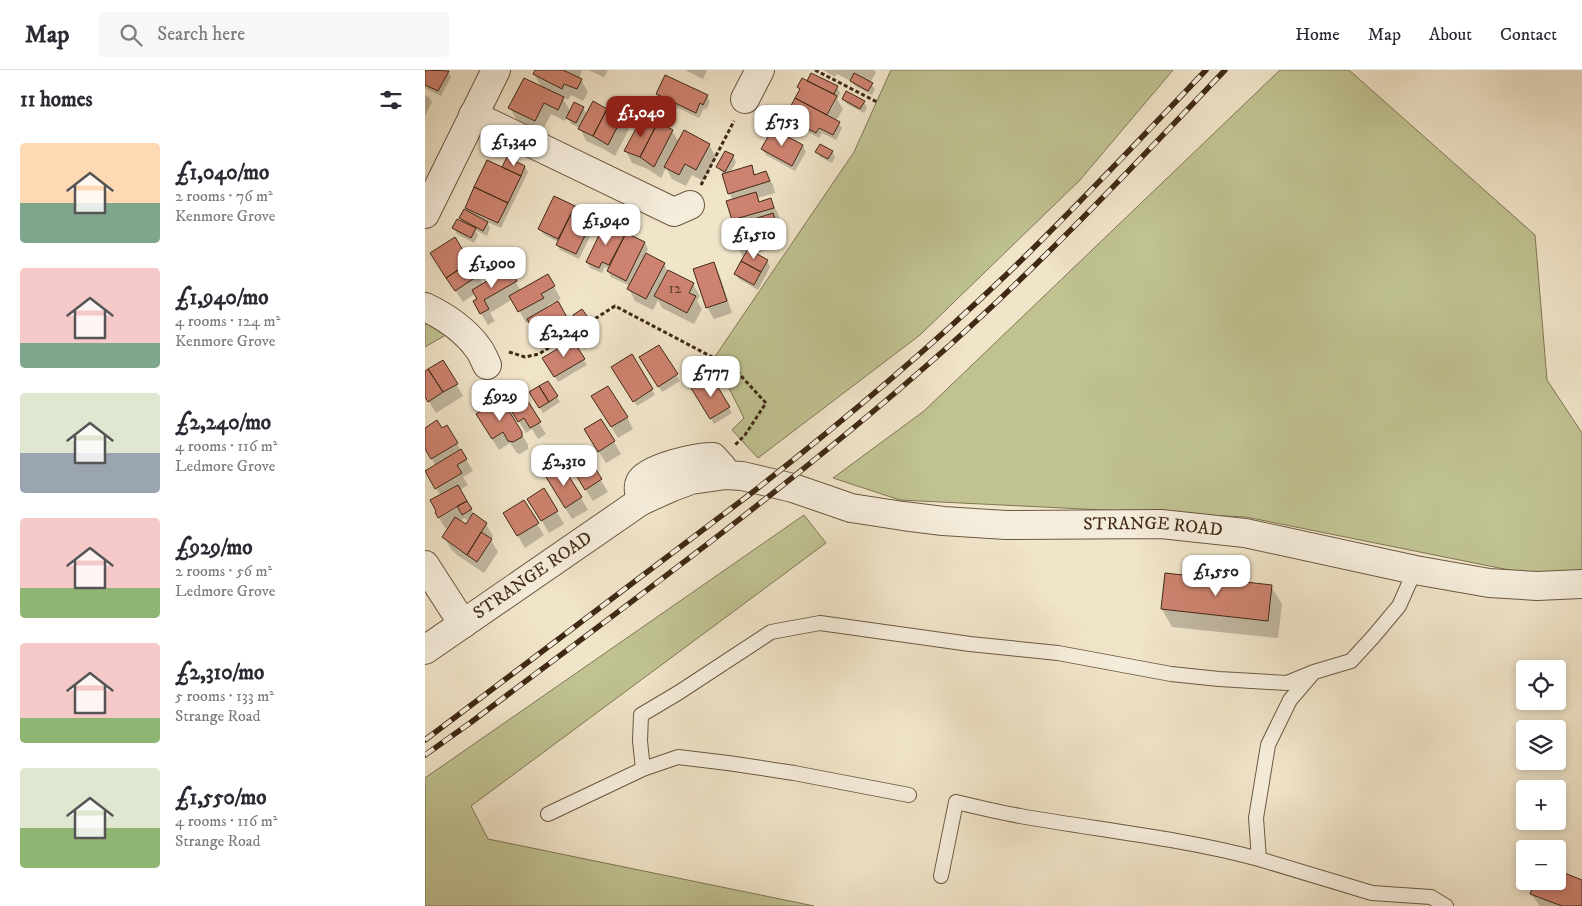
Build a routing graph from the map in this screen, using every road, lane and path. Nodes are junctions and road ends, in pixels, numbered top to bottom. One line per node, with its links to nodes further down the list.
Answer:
1 (496, 70): 5 (street)
2 (815, 70): 4 (path)
3 (751, 79): 7 (path)
4 (877, 102)
5 (473, 115): 6 (street); 7 (street)
6 (425, 214)
7 (681, 215)
8 (425, 307): 9 (street)
9 (486, 350): 10 (path)
10 (722, 468): 12 (street, STRANGE ROAD); 14 (street, STRANGE ROAD)
11 (425, 565): 14 (street)
12 (1415, 570): 13 (street, STRANGE ROAD); 16 (lane)
13 (1582, 584)
14 (463, 624): 15 (street, STRANGE ROAD)
15 (425, 650)
16 (1314, 672): 17 (lane); 20 (lane)
17 (643, 769): 18 (lane); 19 (lane)
18 (909, 795)
19 (548, 814)
20 (1259, 859): 21 (lane); 22 (lane)
21 (941, 876)
22 (1446, 906)

